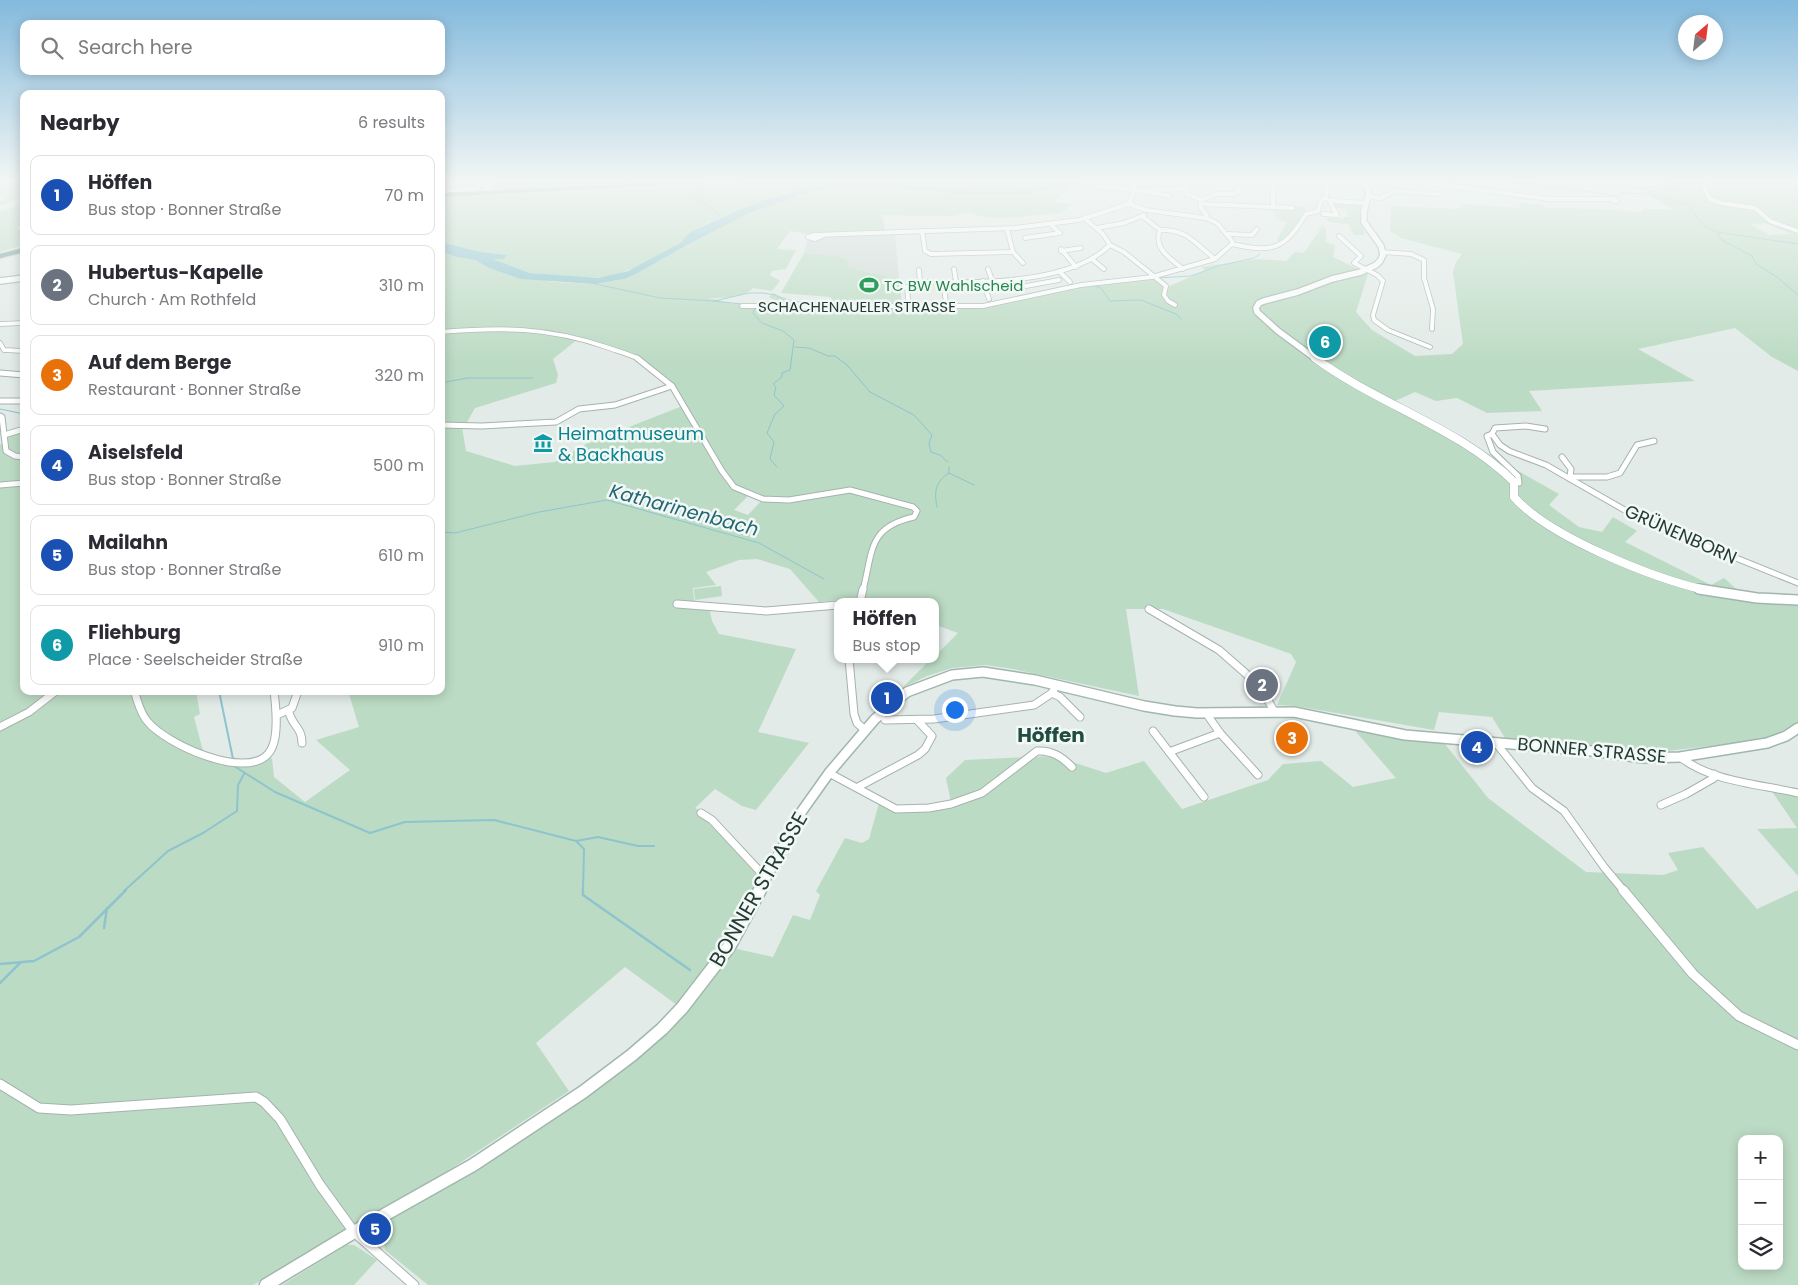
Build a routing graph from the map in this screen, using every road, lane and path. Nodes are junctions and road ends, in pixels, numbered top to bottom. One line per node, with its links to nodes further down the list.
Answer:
1 (924, 242): 13 (street)
2 (1010, 242): 13 (street)
3 (1109, 242): 10 (street)
4 (1158, 242): 22 (street)
5 (1194, 242): 16 (street)
6 (1287, 242): 9 (street)
7 (1346, 242): 25 (street)
8 (1379, 242): 14 (street)
9 (1232, 244): 16 (street, SCHACHENAUELER STRASSE)
10 (1110, 245): 17 (street); 28 (street)
11 (1081, 248): 20 (street)
12 (20, 251): 15 (main road)
13 (1013, 252): 18 (street)
14 (1382, 252): 25 (street); 47 (street)
15 (0, 256)
16 (1215, 259): 22 (street, SCHACHENAUELER STRASSE)
17 (1094, 260): 20 (street); 24 (street)
18 (1023, 263)
19 (988, 268): 30 (street)
20 (1076, 268): 26 (street)
21 (954, 269): 35 (street)
22 (1184, 269): 28 (street, SCHACHENAUELER STRASSE)
23 (919, 270): 34 (street)
24 (1104, 270)
25 (1366, 270): 50 (street); 69 (street)
26 (1059, 271): 27 (street); 36 (street)
27 (1023, 277): 30 (street); 38 (street)
28 (1152, 277): 43 (street); 44 (street, SCHACHENAUELER STRASSE)
29 (20, 278): 32 (street)
30 (992, 280): 33 (street)
31 (1059, 280): 38 (street)
32 (0, 281)
33 (983, 281): 35 (street); 41 (street)
34 (920, 282): 37 (street); 40 (street)
35 (956, 282): 37 (street)
36 (1070, 282)
37 (943, 283): 42 (street)
38 (1026, 286): 39 (street)
39 (1030, 291)
40 (908, 299)
41 (989, 299)
42 (946, 302)
43 (1175, 305)
44 (742, 306)
45 (20, 323): 46 (street)
46 (0, 324)
47 (1432, 329)
48 (445, 332): 56 (street)
49 (0, 343): 51 (street)
50 (1430, 347)
51 (4, 350): 52 (street); 53 (street)
52 (20, 351)
53 (0, 355)
54 (0, 373): 55 (street)
55 (20, 375)
56 (672, 386): 60 (street); 73 (street)
57 (0, 401): 58 (street)
58 (20, 401)
59 (0, 416): 64 (street)
60 (445, 425)
61 (1545, 429): 63 (street)
62 (20, 430): 64 (street)
63 (1492, 434): 68 (street, GRÜNENBORN); 69 (street)
64 (4, 435): 66 (street)
65 (1654, 441): 68 (street, GRÜNENBORN)
66 (20, 457)
67 (1562, 457): 68 (street)
68 (1569, 477): 72 (street, GRÜNENBORN)
69 (1514, 482): 74 (street)
70 (20, 483): 71 (street)
71 (0, 485)
72 (1798, 583)
73 (861, 598)
74 (1798, 600)
75 (677, 604): 76 (street)
76 (834, 605)
77 (1150, 609): 84 (street)
78 (849, 663): 93 (street)
79 (1054, 689): 86 (street, BONNER STRASSE); 88 (street, BONNER STRASSE); 90 (street); 93 (street, BONNER STRASSE)
80 (51, 695): 91 (street)
81 (136, 695): 87 (street)
82 (274, 695): 87 (street)
83 (297, 695): 85 (street)
84 (1274, 711): 86 (street, BONNER STRASSE); 97 (street, BONNER STRASSE)
85 (288, 712): 87 (street); 96 (street)
86 (1206, 713): 95 (street)
87 (277, 715)
88 (1080, 717)
89 (885, 720): 90 (street)
90 (917, 720): 104 (street)
91 (1, 726)
92 (1798, 728): 99 (street, BONNER STRASSE)
93 (865, 730): 101 (street, BONNER STRASSE)
94 (1153, 731): 98 (street)
95 (1220, 733): 98 (street); 103 (street)
96 (302, 743)
97 (1496, 743): 99 (street, BONNER STRASSE); 110 (street)
98 (1169, 752): 106 (street)
99 (1680, 757): 102 (street)
100 (1072, 766): 104 (street)
101 (829, 773): 104 (street); 109 (street, BONNER STRASSE)
102 (1714, 774): 105 (street); 107 (street)
103 (1258, 775)
104 (858, 787)
105 (1798, 793)
106 (1204, 798)
107 (1661, 805)
108 (701, 813): 109 (street)
109 (766, 878): 112 (street, BONNER STRASSE)
110 (1798, 1045)
111 (0, 1084): 112 (street)
112 (354, 1232): 113 (street, BONNER STRASSE); 114 (street)
113 (266, 1285)
114 (414, 1285)

